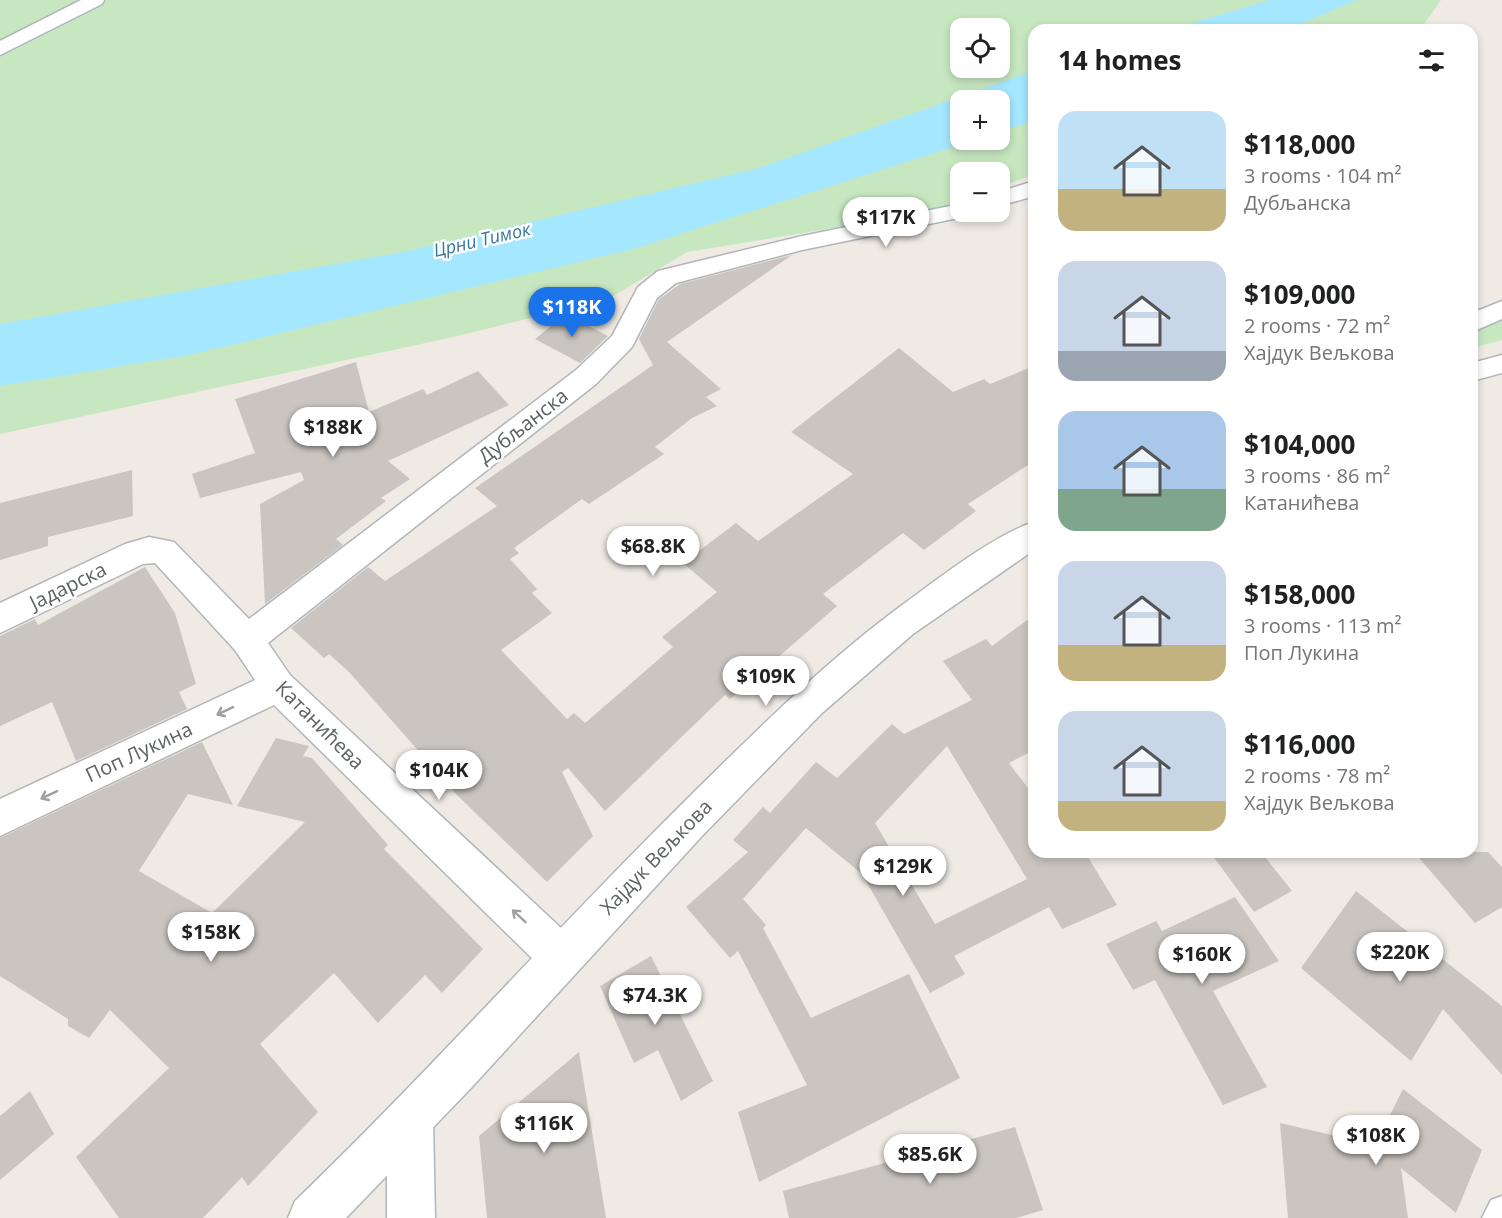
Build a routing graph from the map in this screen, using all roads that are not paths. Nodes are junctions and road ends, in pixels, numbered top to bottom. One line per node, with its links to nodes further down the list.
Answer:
1 (95, 0): 2 (street)
2 (0, 49)
3 (1028, 190): 4 (street)
4 (1010, 196)
5 (950, 213): 13 (street, Дубљанска)
6 (1502, 309): 7 (street)
7 (1478, 320)
8 (1502, 364): 9 (street)
9 (1478, 370)
10 (1028, 538): 16 (street, Хајдук Вељкова)
11 (136, 553): 12 (street, Јадарска); 13 (street, Катанићева)
12 (0, 619)
13 (247, 640): 14 (street, Катанићева)
14 (278, 686): 15 (street, Поп Лукина, one-way to 15); 16 (street, Катанићева, one-way to 14)
15 (0, 818)
16 (561, 957): 17 (street, Хајдук Вељкова)
17 (410, 1120): 19 (street, Хајдук Вељкова); 20 (street)
18 (1502, 1211): 21 (lane)
19 (312, 1218)
20 (411, 1218)
21 (1497, 1218)

